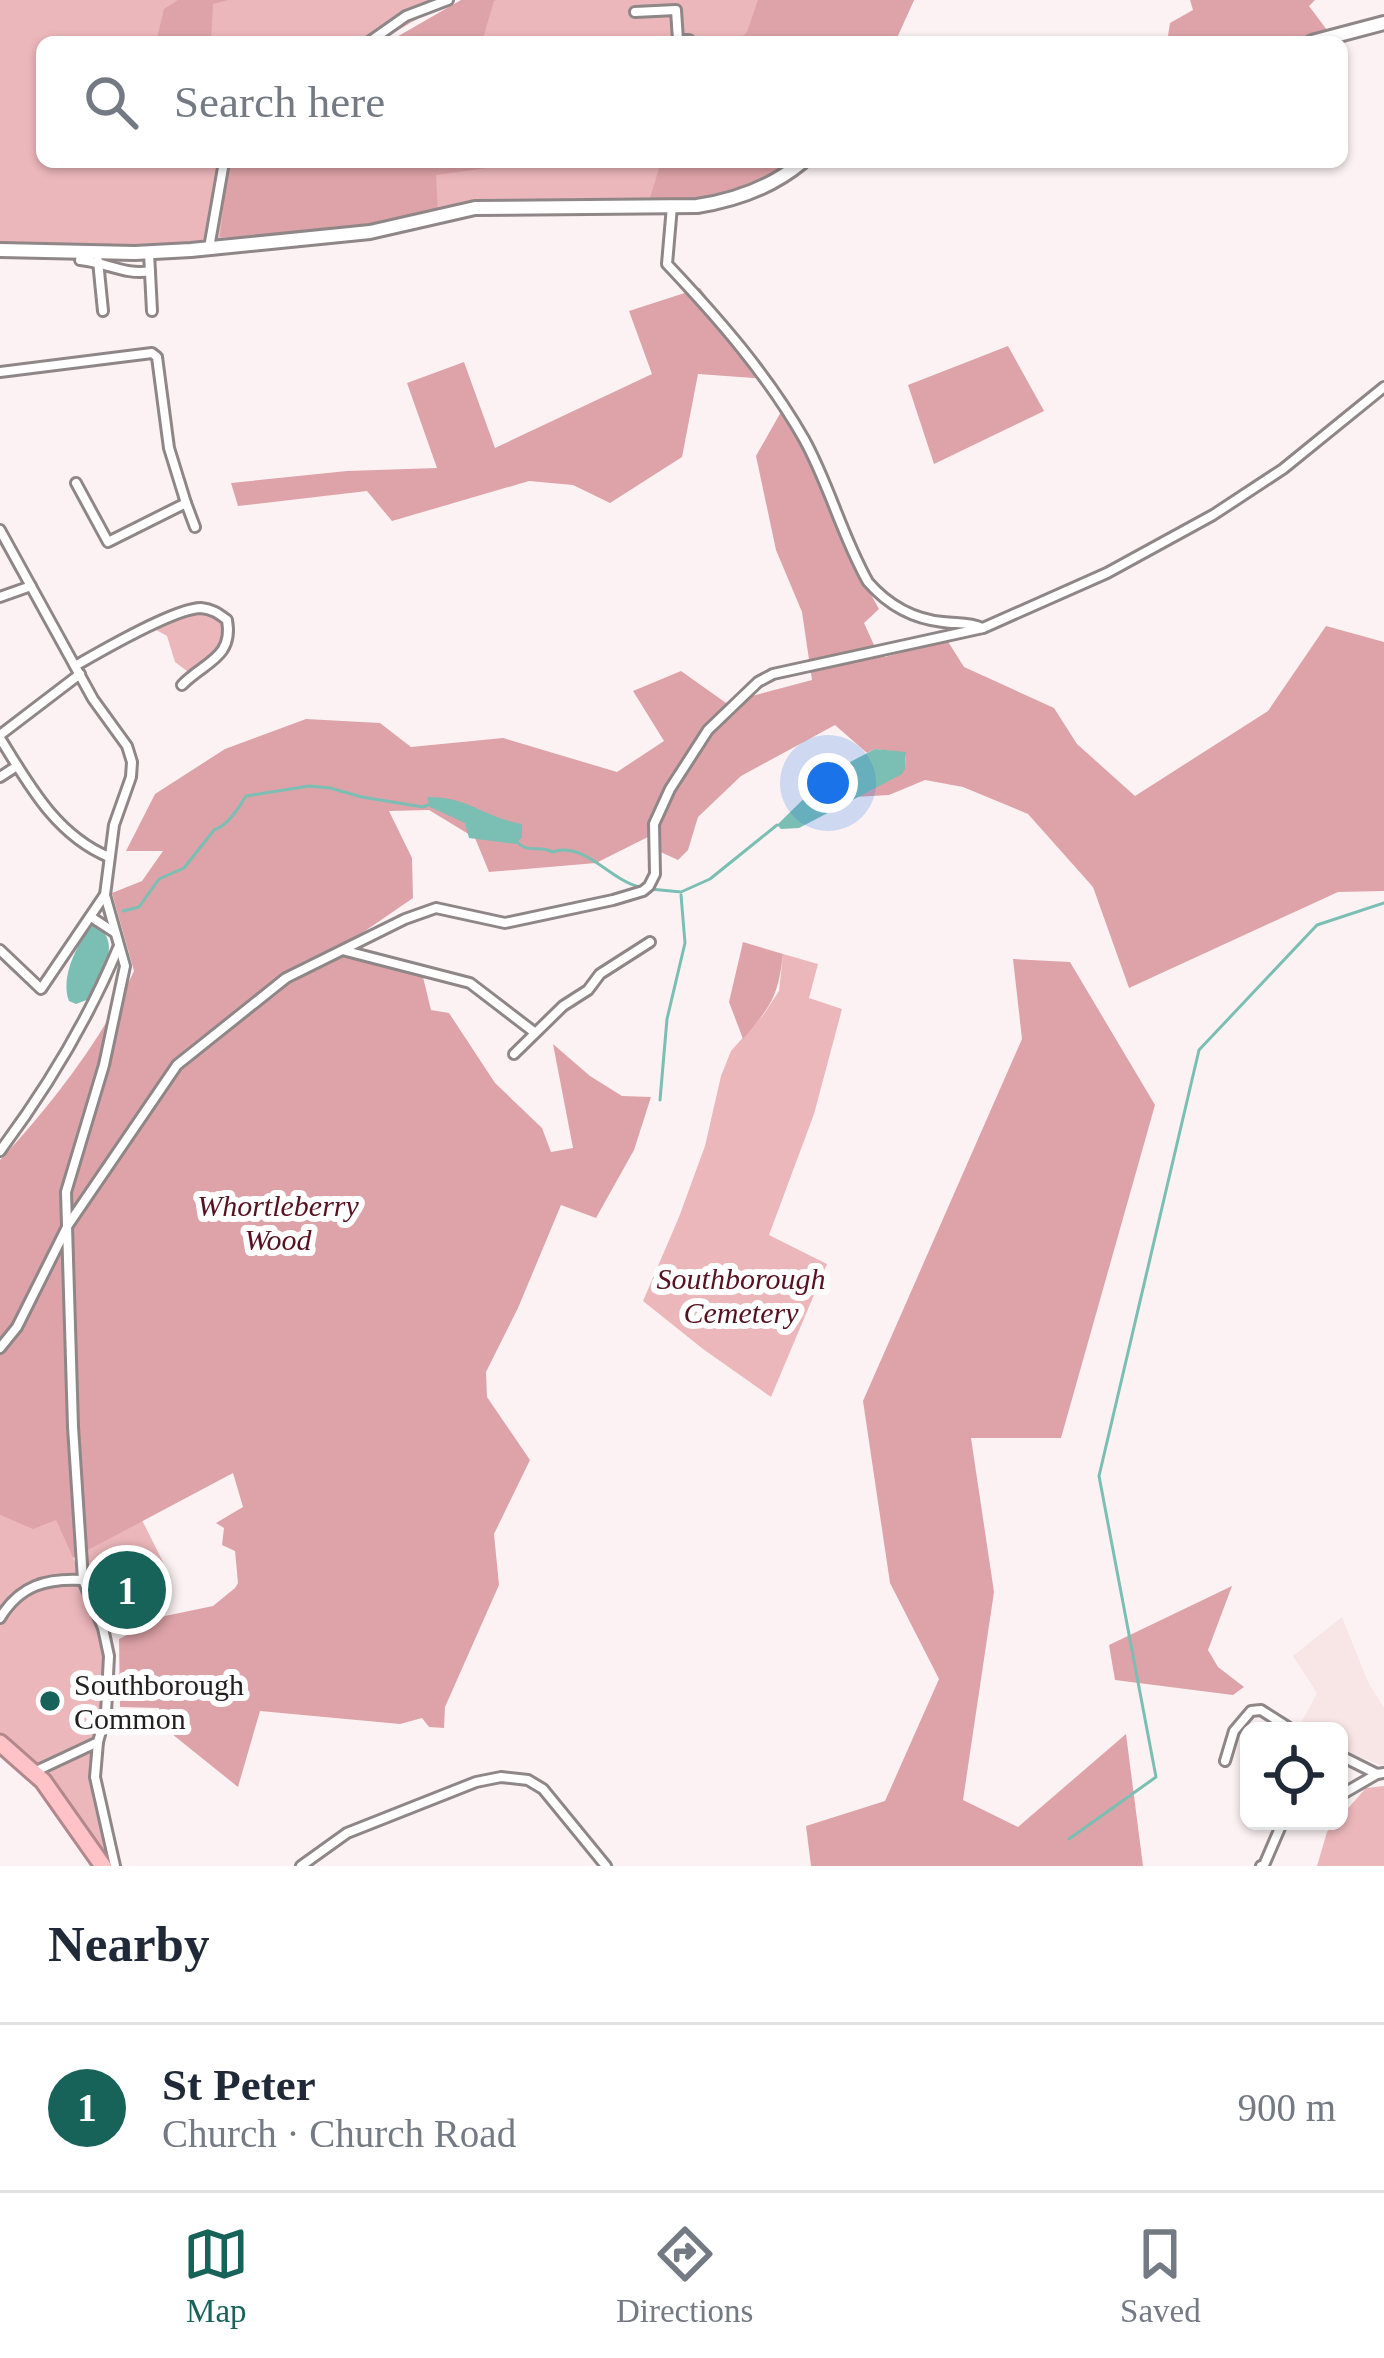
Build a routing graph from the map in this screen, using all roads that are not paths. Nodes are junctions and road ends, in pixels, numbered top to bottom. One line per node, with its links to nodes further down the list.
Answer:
1 (448, 0): 4 (street)
2 (635, 12): 5 (street)
3 (1384, 23): 6 (street)
4 (378, 36)
5 (678, 36)
6 (1335, 36)
7 (223, 168): 10 (street)
8 (794, 168): 9 (street)
9 (673, 206): 10 (street); 26 (street)
10 (209, 248): 12 (street)
11 (0, 250): 12 (street)
12 (148, 252): 15 (street)
13 (80, 260): 14 (street)
14 (98, 262): 15 (street); 16 (street)
15 (150, 271): 17 (street)
16 (104, 310)
17 (152, 311)
18 (0, 372): 21 (street)
19 (1384, 387): 26 (street)
20 (76, 483): 21 (street)
21 (187, 503): 22 (street)
22 (196, 527)
23 (0, 530): 24 (street)
24 (31, 586): 25 (street); 27 (street)
25 (0, 598)
26 (983, 628): 39 (street)
27 (77, 670): 28 (street); 29 (street); 32 (street)
28 (182, 685)
29 (0, 736): 30 (street)
30 (17, 766): 31 (street); 32 (street)
31 (0, 777)
32 (109, 857): 33 (street)
33 (105, 895): 34 (street); 35 (street)
34 (91, 916): 35 (street); 38 (street)
35 (114, 932): 37 (street)
36 (650, 942): 40 (street)
37 (119, 947): 42 (street); 43 (street)
38 (0, 950)
39 (344, 950): 40 (street); 43 (street)
40 (534, 1032): 41 (street)
41 (514, 1054)
42 (0, 1150)
43 (68, 1225): 44 (street); 45 (street)
44 (0, 1348)
45 (83, 1580): 46 (street); 50 (street)
46 (0, 1618)
47 (1242, 1722): 48 (street)
48 (1280, 1722)
49 (1240, 1724): 53 (street)
50 (98, 1742): 54 (street); 59 (street)
51 (0, 1744): 54 (highway)
52 (1348, 1759): 55 (street)
53 (1225, 1761)
54 (34, 1772): 58 (highway)
55 (1380, 1774): 56 (street)
56 (1348, 1791)
57 (1278, 1830): 62 (street)
58 (103, 1866)
59 (115, 1866)
60 (303, 1866): 61 (street)
61 (606, 1866)
62 (1261, 1866)

